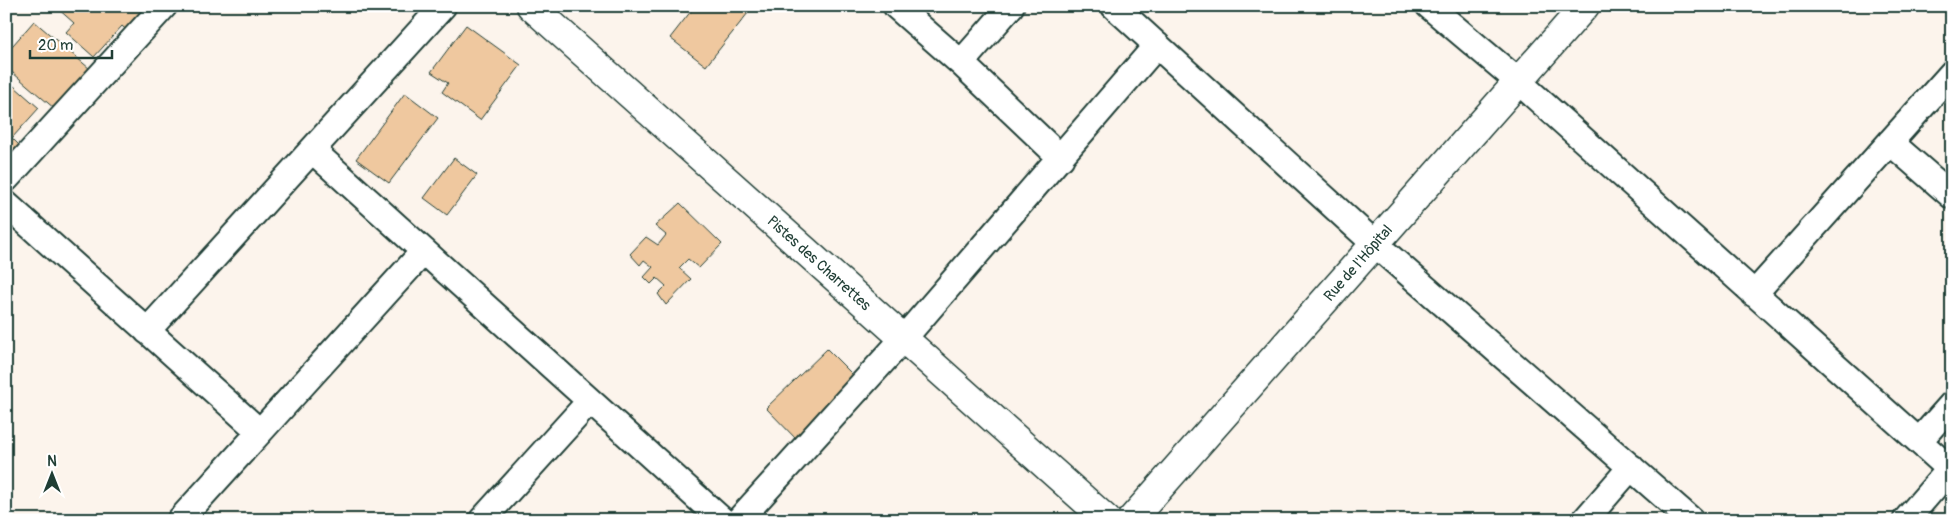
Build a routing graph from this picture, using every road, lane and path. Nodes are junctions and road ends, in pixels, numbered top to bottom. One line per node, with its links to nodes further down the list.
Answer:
1 (443, 6): 14 (street)
2 (531, 6): 23 (main road, Pistes des Charrettes)
3 (896, 6): 10 (street)
4 (1011, 6): 10 (street)
5 (1114, 6): 9 (street)
6 (1429, 6): 12 (street)
7 (1585, 6): 12 (main road, Rue de l'Hôpital)
8 (156, 9): 16 (street)
9 (1157, 45): 15 (street); 19 (street)
10 (961, 63): 15 (street)
11 (1952, 73): 13 (street)
12 (1519, 82): 19 (main road, Rue de l'Hôpital); 21 (street)
13 (1890, 142): 17 (street); 21 (street)
14 (312, 150): 20 (street); 22 (street)
15 (1061, 158): 23 (street)
16 (6, 179)
17 (1952, 196)
18 (6, 204): 22 (street)
19 (1375, 244): 28 (street); 35 (main road, Rue de l'Hôpital)
20 (424, 251): 24 (street); 26 (street)
21 (1754, 294): 27 (street)
22 (147, 331): 26 (street)
23 (904, 338): 33 (street); 34 (main road, Pistes des Charrettes)
24 (590, 401): 31 (street); 32 (street)
25 (1952, 404): 27 (street)
26 (260, 432): 30 (street)
27 (1919, 441): 29 (street)
28 (1631, 467): 36 (street); 37 (street)
29 (1951, 470): 38 (street)
30 (180, 520)
31 (482, 520)
32 (722, 520)
33 (739, 520)
34 (1106, 520)
35 (1131, 520)
36 (1586, 520)
37 (1691, 520)
38 (1906, 520)

